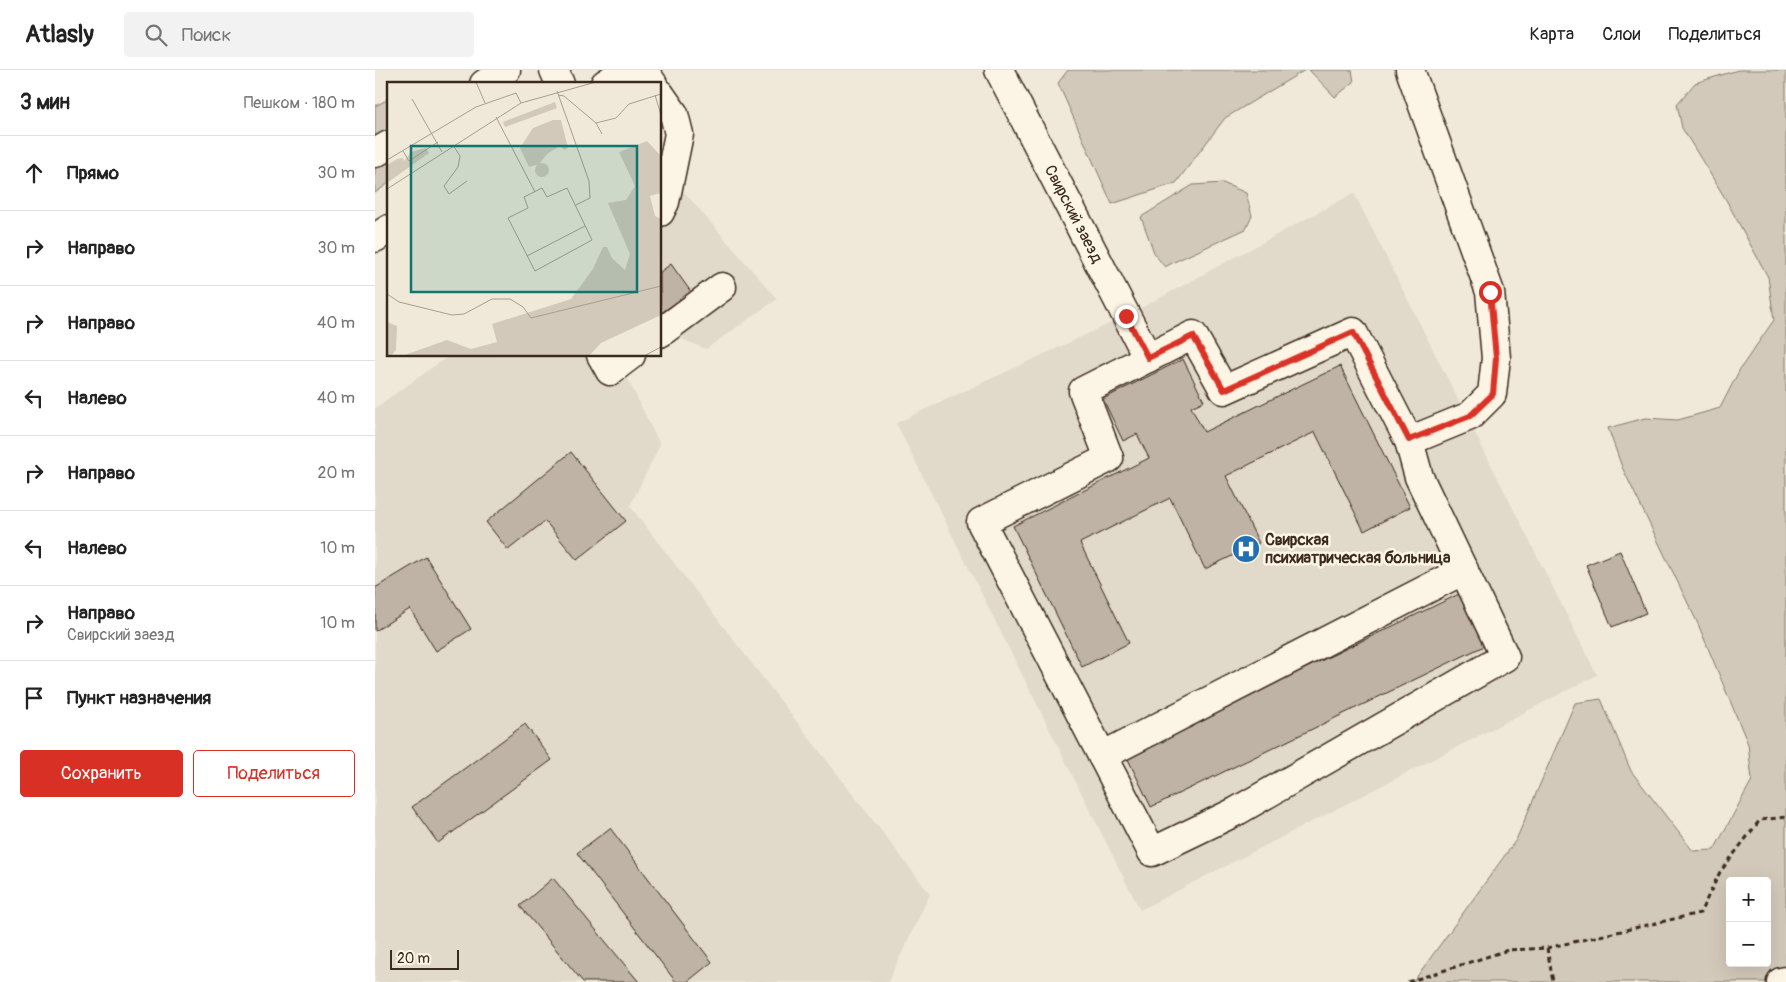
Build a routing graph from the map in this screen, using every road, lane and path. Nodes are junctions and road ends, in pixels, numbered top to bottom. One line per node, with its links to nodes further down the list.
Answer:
1 (506, 70): 7 (street)
2 (554, 70): 8 (street)
3 (626, 70): 9 (street)
4 (643, 70): 10 (street)
5 (999, 70): 21 (street, Свирский заезд)
6 (1410, 70): 22 (street)
7 (487, 82)
8 (559, 82)
9 (608, 82)
10 (652, 82)
11 (661, 95): 14 (street)
12 (387, 145): 13 (street)
13 (375, 153)
14 (661, 210)
15 (387, 230): 16 (street)
16 (375, 238)
17 (722, 287): 18 (street)
18 (661, 333)
19 (602, 356): 20 (street)
20 (630, 356)
21 (1148, 358): 22 (street); 24 (street)
22 (1409, 440): 23 (street)
23 (1464, 570): 24 (street); 24 (street)
24 (1102, 756)
25 (1786, 817): 26 (path)
26 (1547, 948): 28 (path); 29 (path)
27 (1786, 981): 30 (street)
28 (1408, 982)
29 (1553, 982)
30 (1781, 982)

